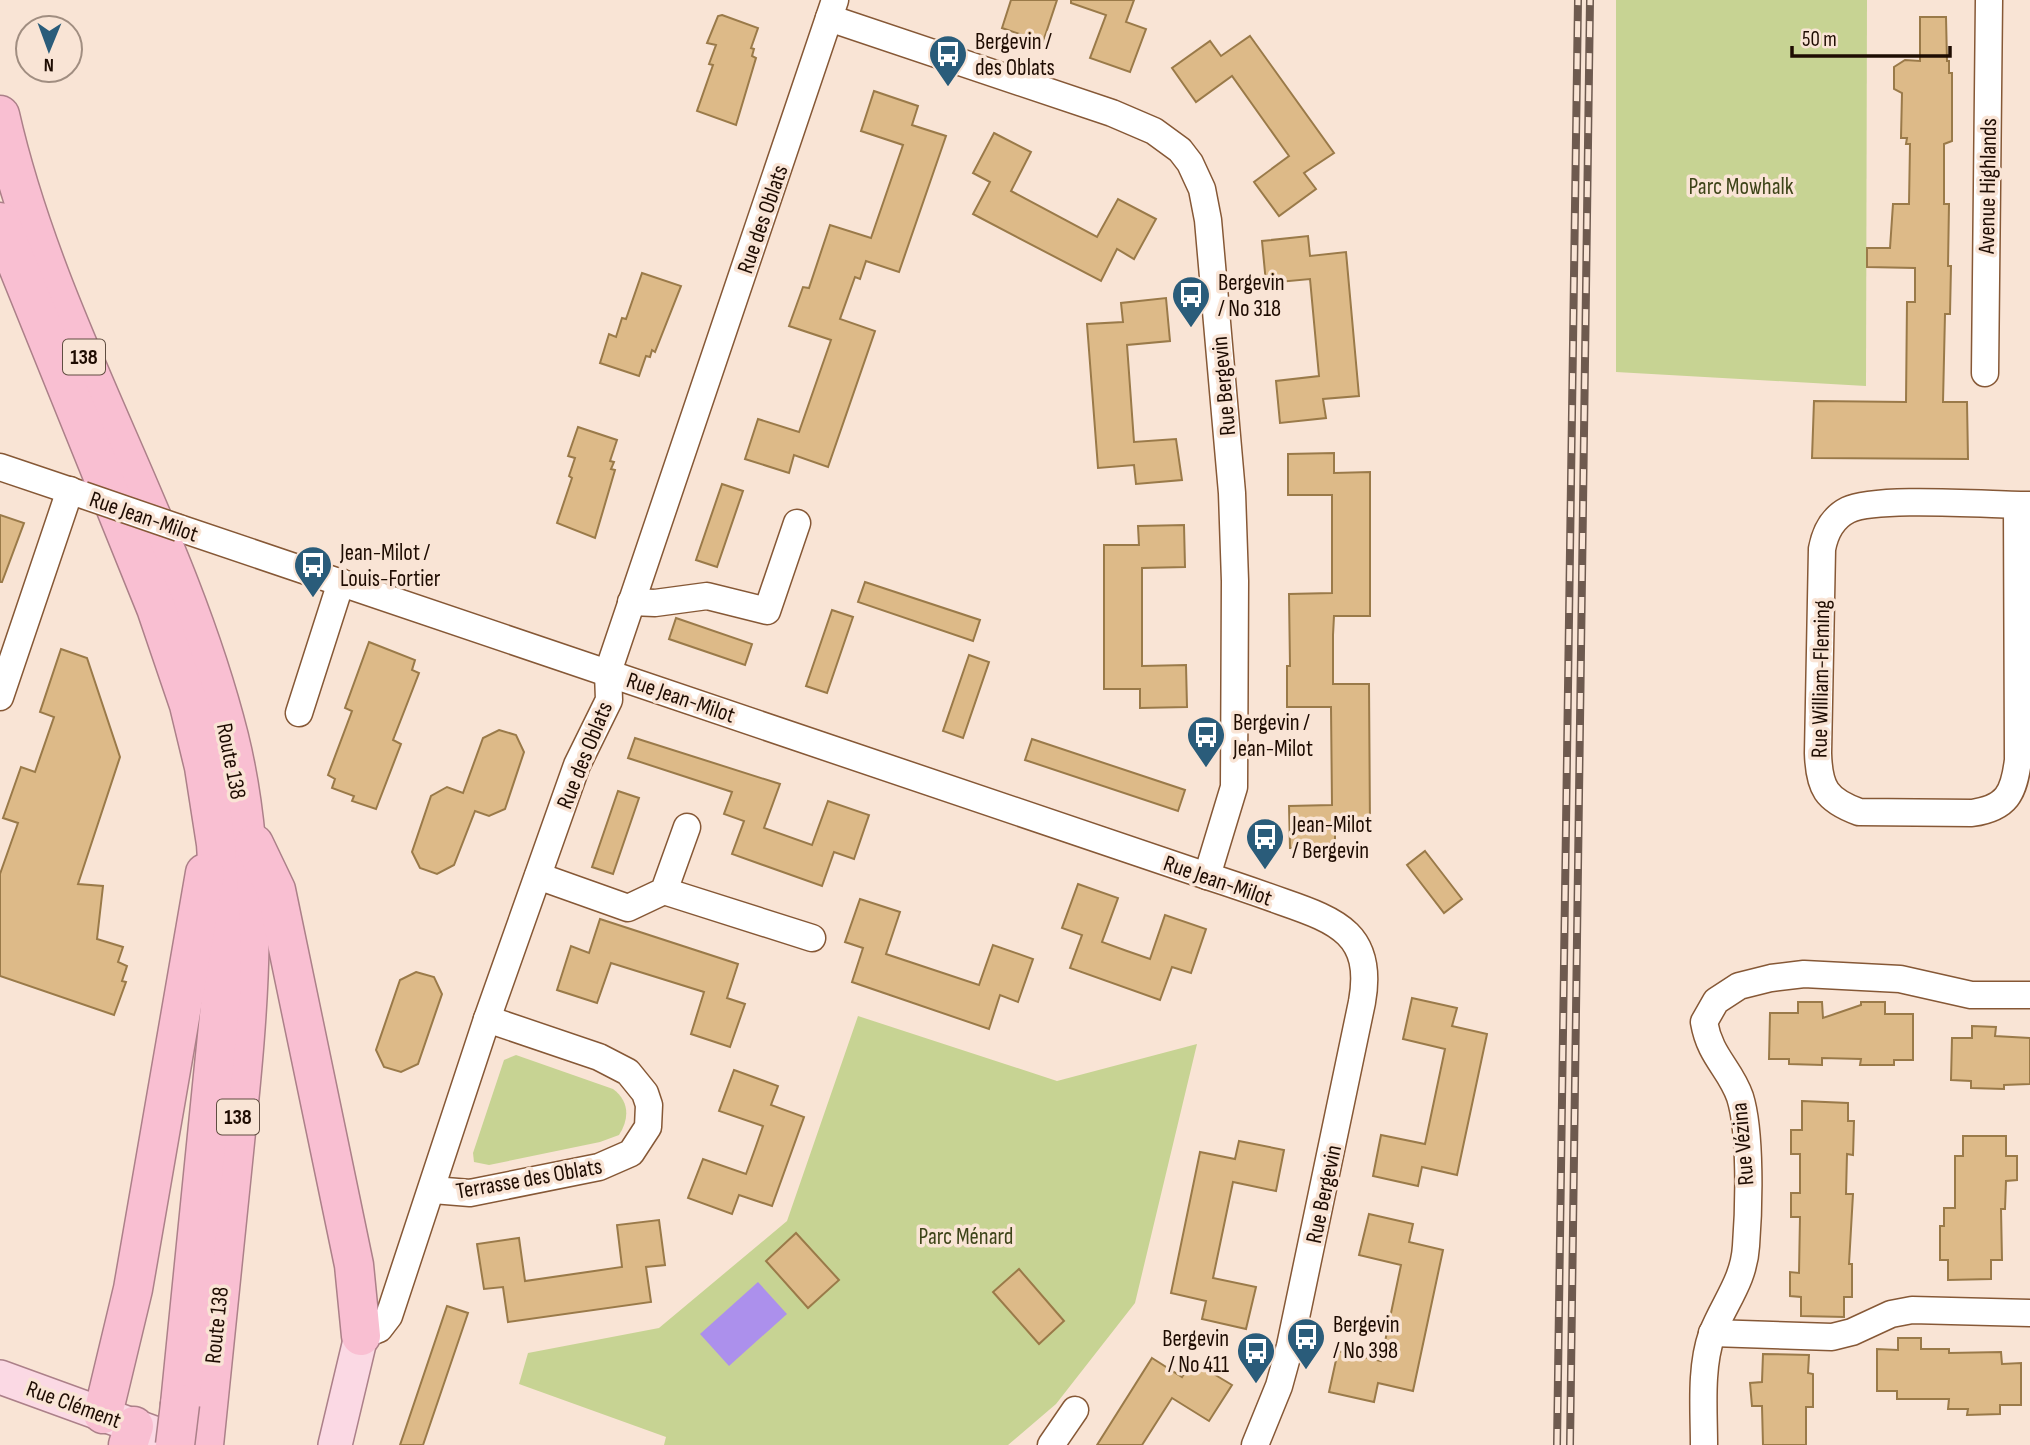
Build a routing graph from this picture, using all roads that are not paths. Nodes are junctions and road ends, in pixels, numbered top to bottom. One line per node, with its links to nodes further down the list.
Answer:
1 (1989, 0): 5 (street, Avenue Highlands)
2 (832, 9): 11 (street, Rue des Oblats); 18 (street, Rue Bergevin)
3 (0, 115): 15 (highway, Route 138 / 138)
4 (0, 222): 15 (highway, Route 138 / 138)
5 (1985, 373)
6 (0, 467): 7 (street, Rue Jean-Milot)
7 (77, 493): 10 (street, Rue Jean-Milot, bridge); 13 (street)
8 (2024, 505): 8 (street, Rue William-Fleming)
9 (797, 523): 11 (street)
10 (341, 583): 12 (street, Rue Jean-Milot); 14 (street)
11 (631, 601): 12 (street, Rue des Oblats)
12 (608, 671): 17 (street, Rue des Oblats); 18 (street, Rue Jean-Milot)
13 (0, 697)
14 (299, 713)
15 (228, 823): 27 (highway); 30 (highway, Route 138 / 138); 31 (highway)
16 (687, 827): 19 (street)
17 (538, 876): 19 (street); 23 (street, Rue des Oblats)
18 (1207, 876): 21 (street, Rue Jean-Milot)
19 (664, 891): 20 (street)
20 (812, 938)
21 (1354, 940): 35 (street, Rue Bergevin)
22 (2030, 995): 26 (street, Rue Vézina)
23 (487, 1019): 24 (street, Rue des Oblats); 24 (street, Terrasse des Oblats)
24 (433, 1190): 27 (street, Rue des Oblats)
25 (2030, 1313): 26 (street)
26 (1712, 1334): 36 (street, Rue Vézina)
27 (361, 1336): 33 (main road)
28 (0, 1377): 31 (main road, Rue Clément)
29 (1075, 1410): 34 (street)
30 (194, 1427): 31 (main road, Rue Clément); 32 (highway, Route 138 / 138, bridge)
31 (122, 1428)
32 (175, 1445)
33 (335, 1445)
34 (1051, 1445)
35 (1255, 1445)
36 (1703, 1445)

